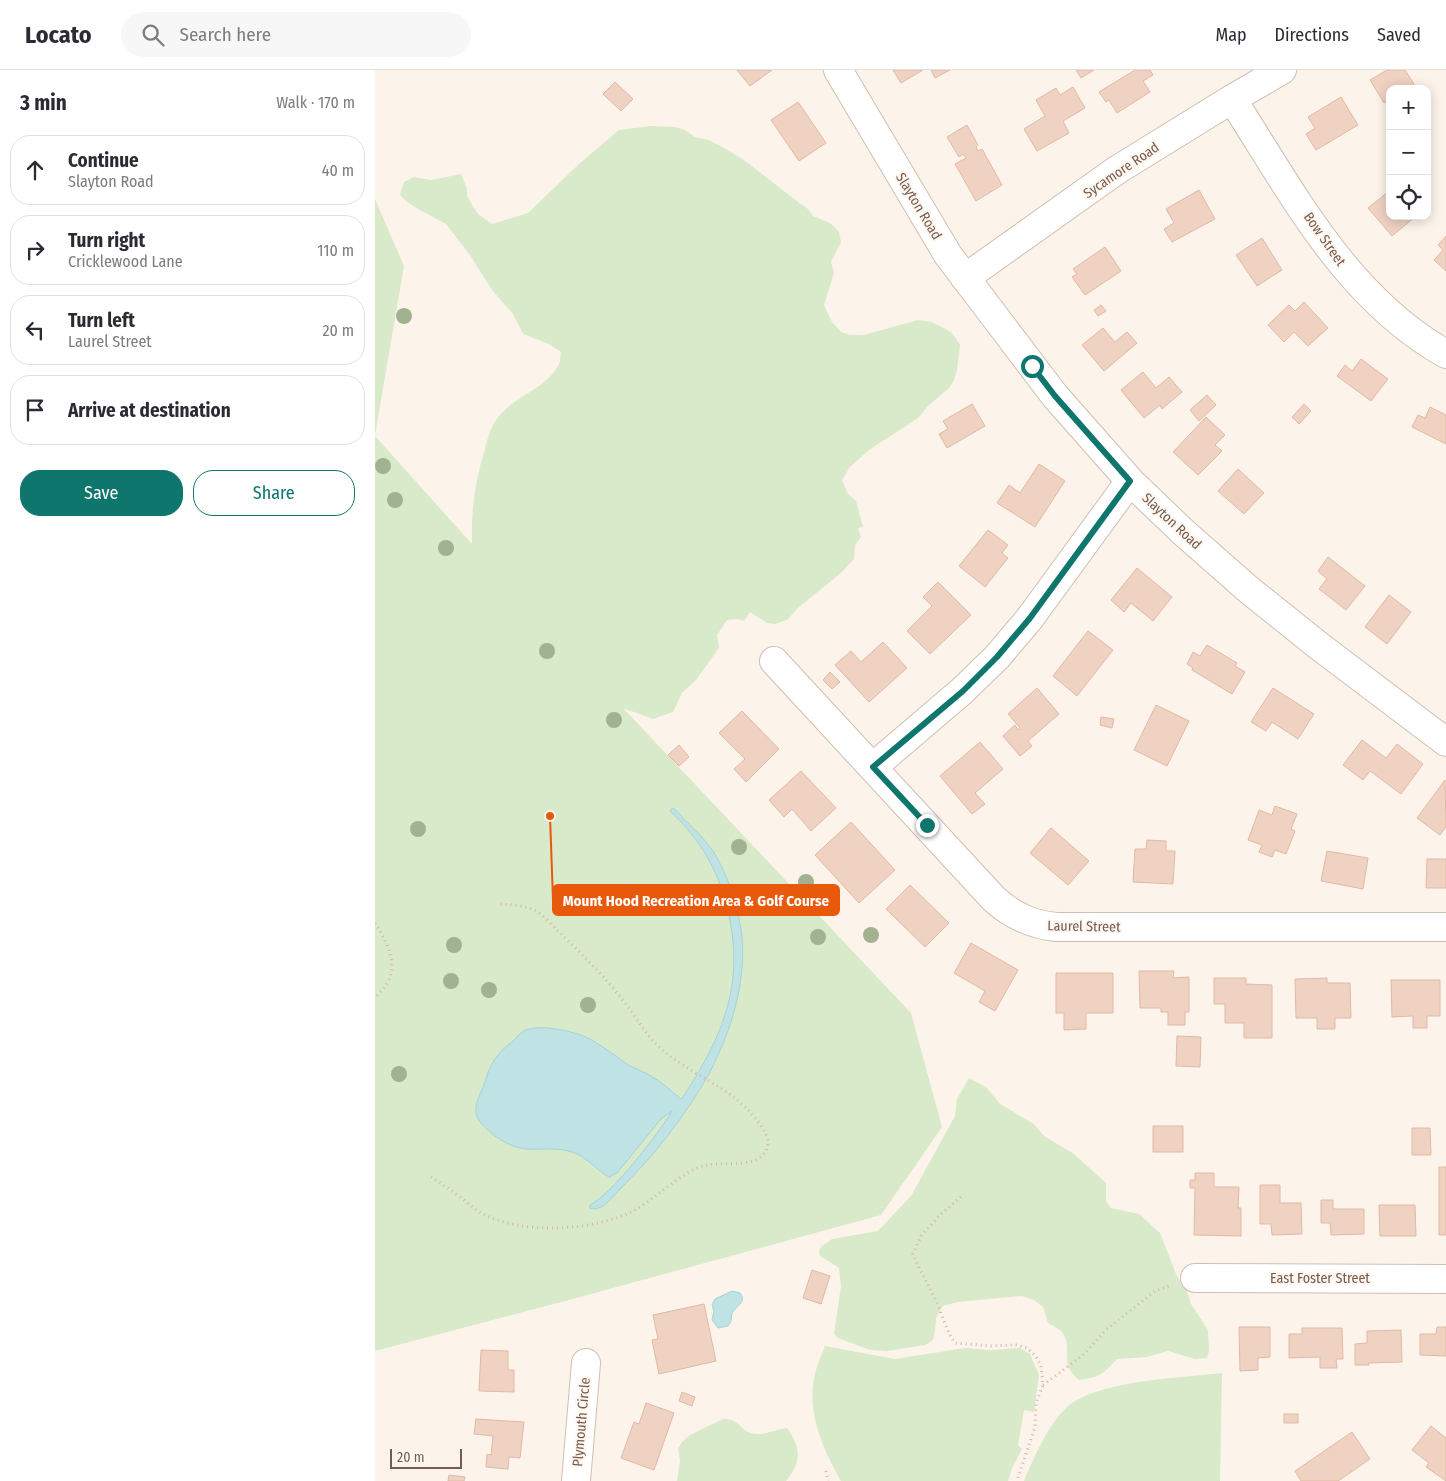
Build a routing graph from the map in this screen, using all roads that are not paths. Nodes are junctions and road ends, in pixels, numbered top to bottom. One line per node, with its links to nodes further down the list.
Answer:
1 (838, 70): 4 (street, Slayton Road)
2 (1282, 70): 3 (street, Sycamore Road)
3 (1232, 99): 4 (street, Sycamore Road); 5 (street, Bow Street)
4 (965, 278): 6 (street, Slayton Road)
5 (1446, 354)
6 (1130, 481): 8 (street, Slayton Road); 9 (street)
7 (773, 662): 9 (street, Laurel Street)
8 (1446, 742)
9 (873, 767): 10 (street, Laurel Street)
10 (1446, 927)
11 (1195, 1278): 12 (street, East Foster Street)
12 (1446, 1279)
13 (586, 1364): 14 (street, Plymouth Circle)
14 (576, 1481)

